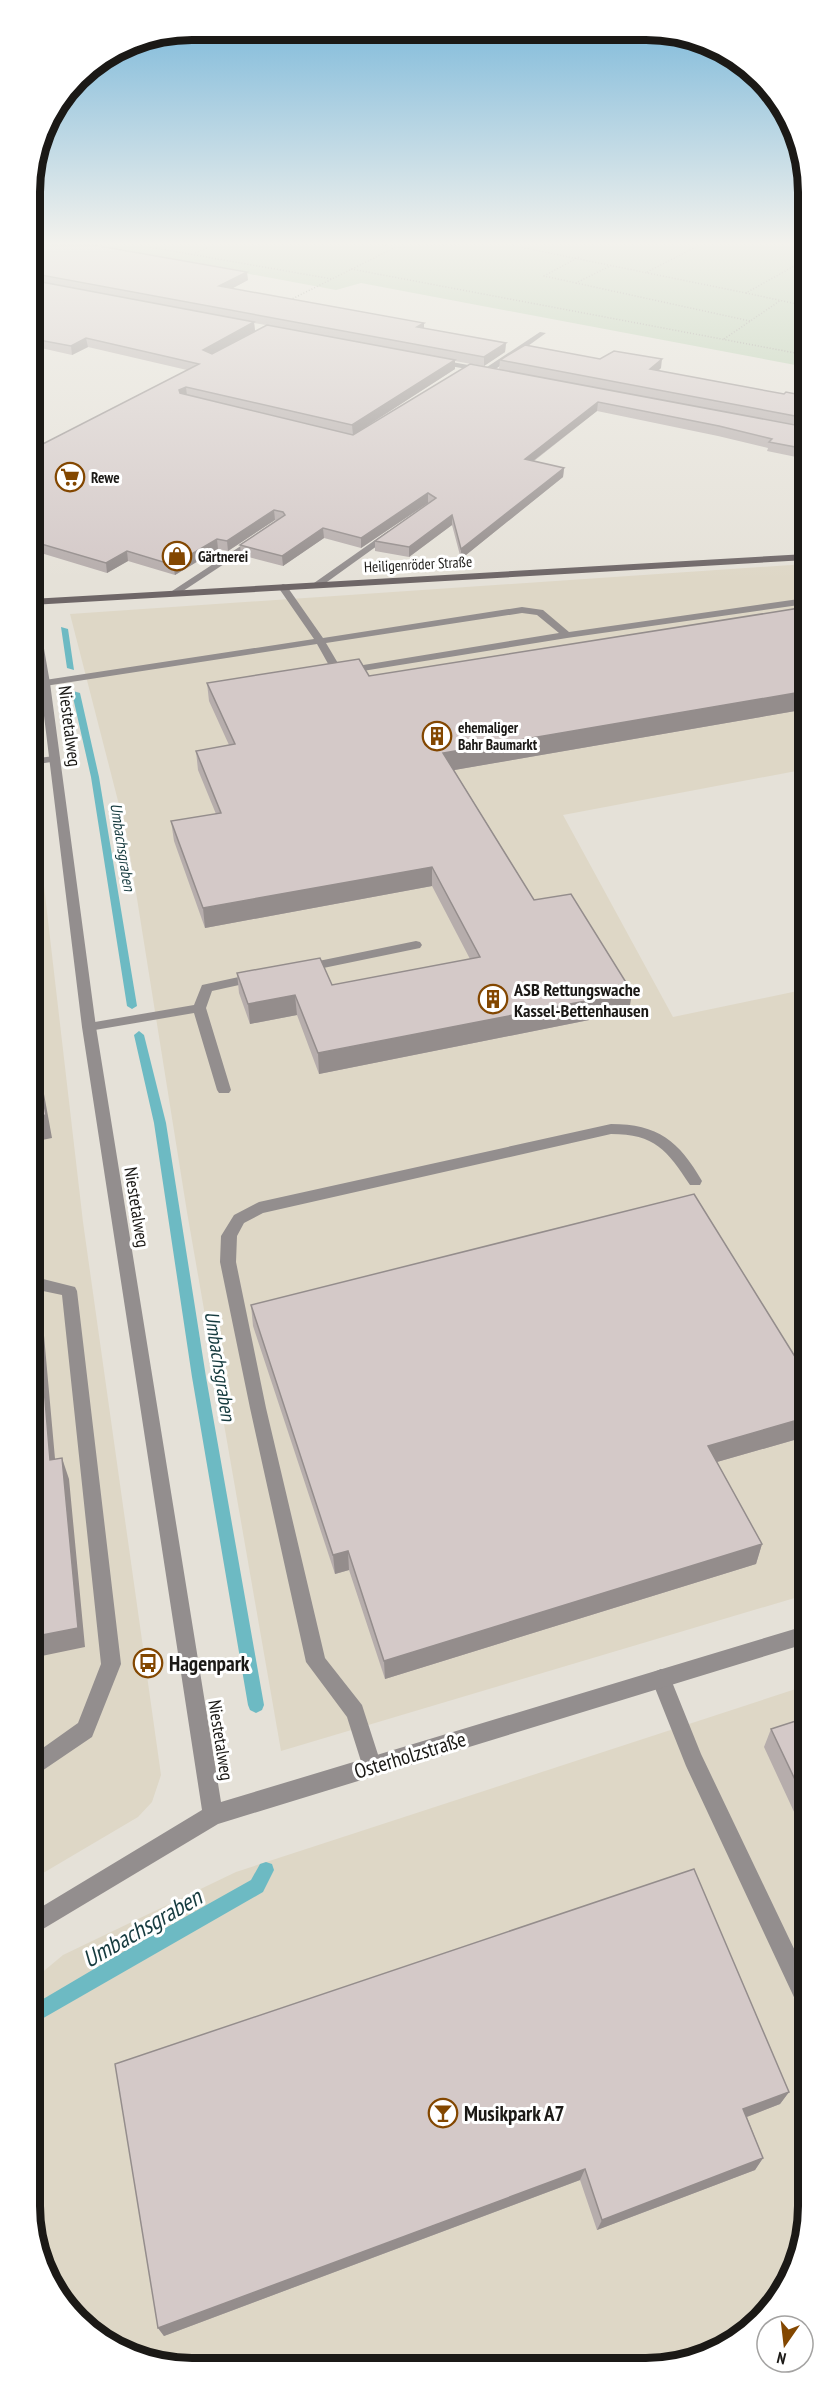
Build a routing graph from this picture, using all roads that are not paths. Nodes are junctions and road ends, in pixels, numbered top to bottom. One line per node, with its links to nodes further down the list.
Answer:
1 (507, 357): 4 (street)
2 (423, 359): 3 (street)
3 (468, 367): 4 (street); 6 (street)
4 (487, 371): 5 (street)
5 (499, 373)
6 (460, 375)
7 (401, 526): 10 (street)
8 (269, 531): 12 (street)
9 (798, 556): 10 (street, Heiligenröder Straße)
10 (317, 585): 11 (street, Heiligenröder Straße)
11 (283, 586): 12 (street, Heiligenröder Straße); 16 (street)
12 (174, 593): 13 (street, Heiligenröder Straße)
13 (41, 601)
14 (798, 602): 15 (street)
15 (567, 636): 16 (street); 16 (street)
16 (321, 642): 18 (street)
17 (41, 658): 18 (street, Niestetalweg)
18 (45, 683): 19 (street, Niestetalweg)
19 (54, 759): 20 (street); 25 (street, Niestetalweg)
20 (41, 761)
21 (416, 945): 22 (street)
22 (288, 971)
23 (265, 976): 24 (street)
24 (200, 1008): 25 (street); 26 (street)
25 (89, 1027): 33 (street, Niestetalweg)
26 (224, 1090)
27 (695, 1181): 32 (street)
28 (40, 1286): 31 (street)
29 (798, 1637): 30 (street, Osterholzstraße)
30 (661, 1678): 32 (street, Osterholzstraße); 35 (street)
31 (40, 1762)
32 (372, 1767): 33 (street, Osterholzstraße)
33 (213, 1815): 34 (street, Osterholzstraße)
34 (40, 1920)
35 (798, 1981)

